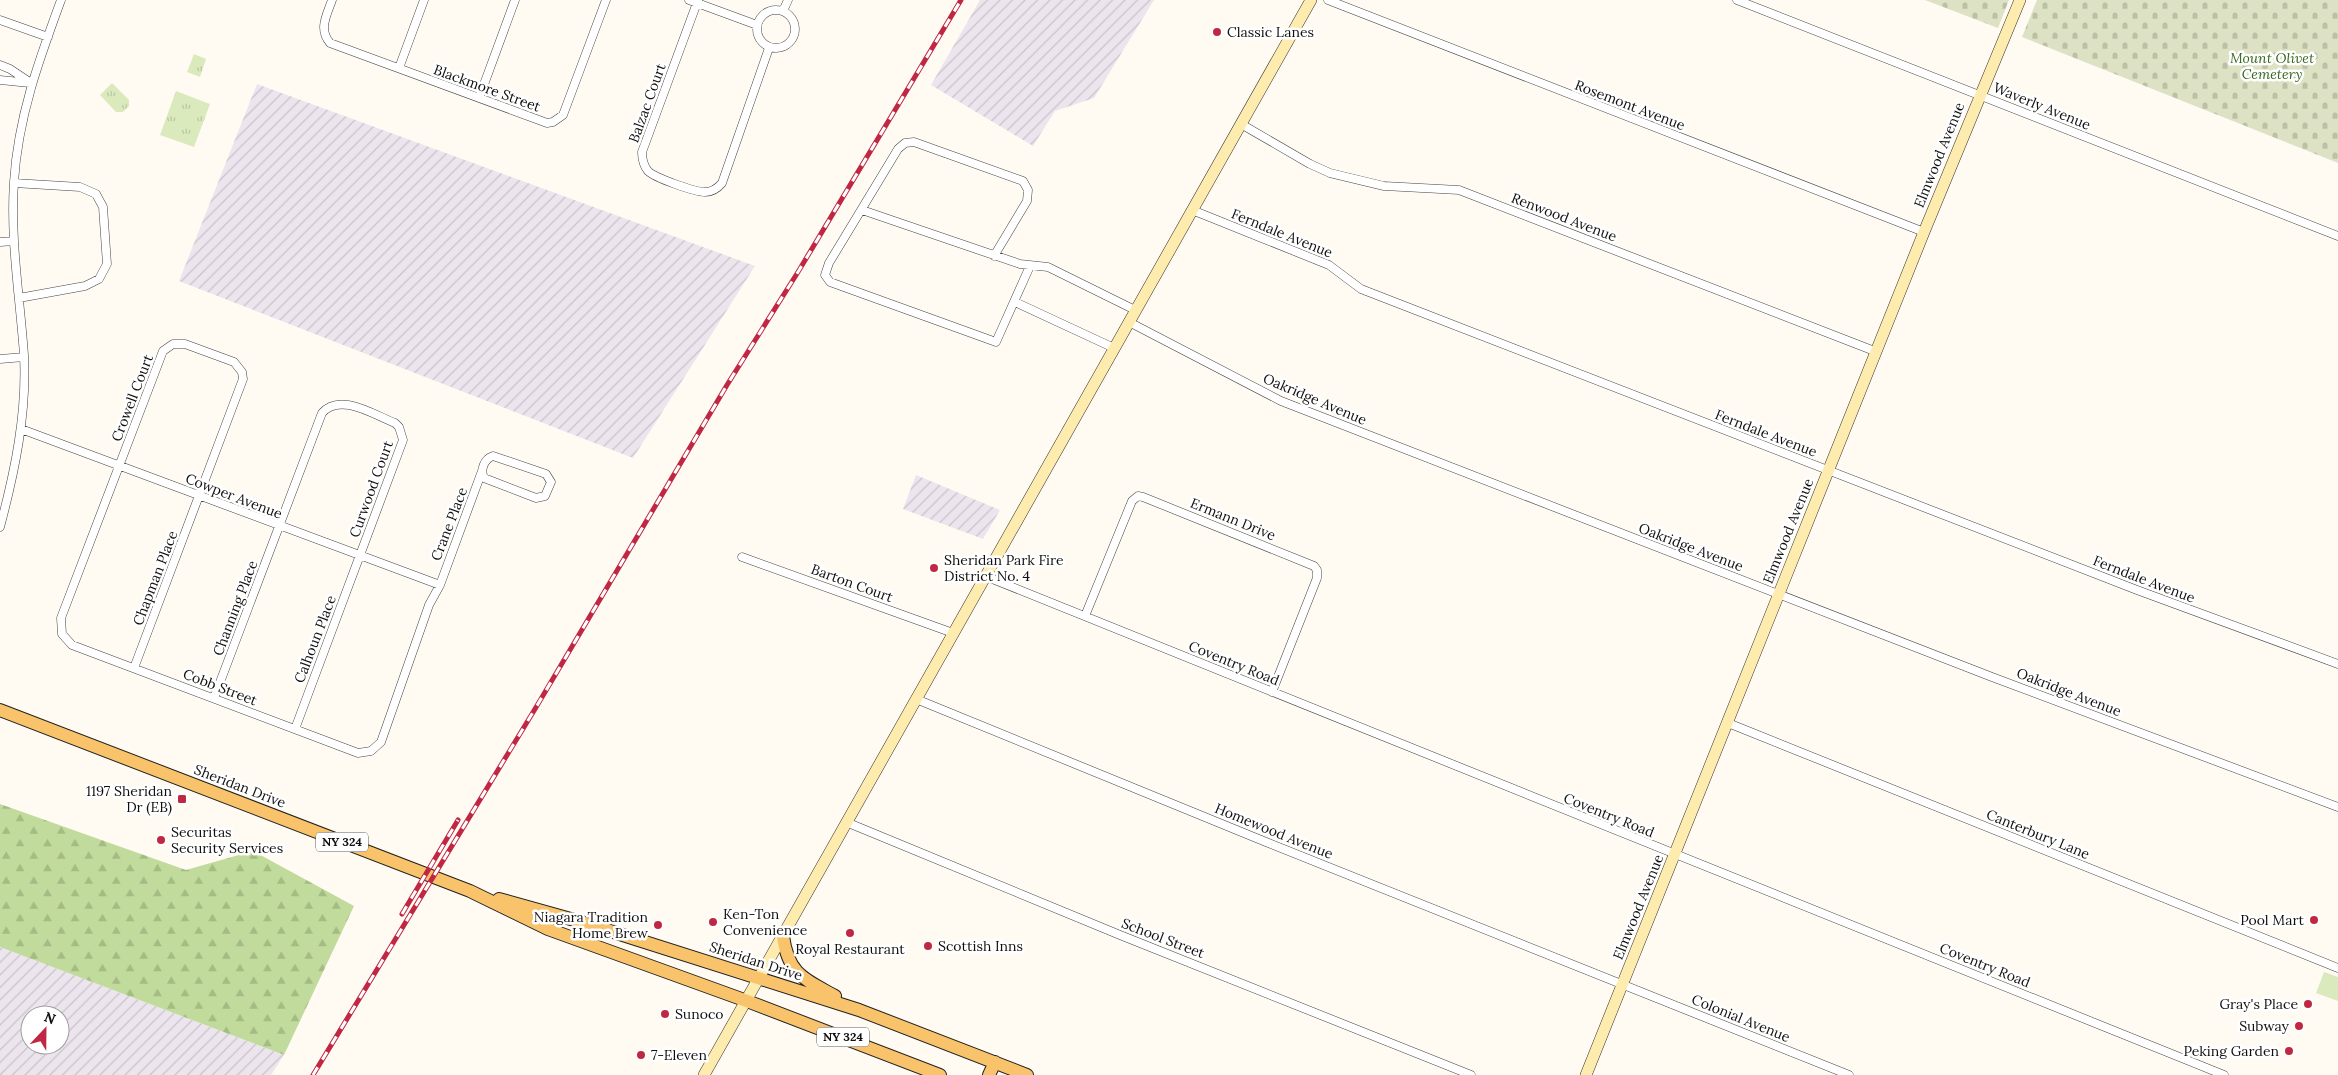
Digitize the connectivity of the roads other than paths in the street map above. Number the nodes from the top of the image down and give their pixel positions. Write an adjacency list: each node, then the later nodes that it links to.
1 (61, 0): 15 (street)
2 (332, 0): 18 (street, Blackmore Street)
3 (424, 0): 18 (street)
4 (515, 0): 22 (street)
5 (606, 0): 22 (street, Blackmore Street)
6 (788, 0): 12 (street)
7 (1311, 0): 23 (main road)
8 (1328, 0): 27 (street, Rosemont Avenue)
9 (1737, 0): 21 (street, Waverly Avenue)
10 (2020, 0): 21 (main road, Elmwood Avenue)
11 (694, 1): 14 (street); 16 (street, Balzac Court)
12 (783, 11): 14 (street); 16 (street)
13 (0, 20): 15 (street)
14 (757, 25): 16 (street)
15 (48, 37): 20 (street)
16 (769, 48)
17 (0, 65): 20 (street)
18 (398, 68): 22 (street, Blackmore Street)
19 (0, 80): 20 (street)
20 (31, 83): 24 (street)
21 (1980, 95): 27 (main road, Elmwood Avenue); 28 (street, Waverly Avenue)
22 (479, 98)
23 (1241, 124): 26 (main road); 38 (street, Renwood Avenue)
24 (14, 183): 29 (street); 33 (street)
25 (862, 210): 31 (street); 31 (street); 34 (street)
26 (1192, 210): 35 (main road); 44 (street, Ferndale Avenue)
27 (1924, 232): 38 (main road, Elmwood Avenue)
28 (2338, 236)
29 (14, 241): 30 (street); 33 (street)
30 (0, 242)
31 (994, 256): 32 (street)
32 (1030, 266): 34 (street); 35 (street)
33 (19, 298): 39 (street)
34 (1015, 302): 37 (street)
35 (1135, 310): 36 (main road)
36 (1129, 322): 37 (main road); 52 (street, Oakridge Avenue)
37 (1114, 348): 50 (main road)
38 (1877, 352): 44 (main road, Elmwood Avenue)
39 (24, 357): 40 (street); 41 (street)
40 (0, 359)
41 (21, 429): 42 (street, Cowper Avenue); 46 (street)
42 (120, 466): 45 (street, Cowper Avenue); 45 (street, Crowell Court); 56 (street, Cobb Street)
43 (482, 471): 43 (street, Crane Place); 51 (street, Crane Place)
44 (1829, 471): 52 (main road, Elmwood Avenue); 55 (street, Ferndale Avenue)
45 (200, 496): 47 (street, Cowper Avenue); 56 (street, Chapman Place)
46 (0, 527)
47 (280, 527): 48 (street, Cowper Avenue); 48 (street, Curwood Court); 58 (street, Channing Place)
48 (360, 557): 51 (street, Cowper Avenue); 62 (street, Calhoun Place)
49 (742, 557): 54 (street, Barton Court)
50 (985, 576): 53 (street, Coventry Road); 54 (main road)
51 (440, 585): 62 (street, Cobb Street)
52 (1779, 594): 61 (main road, Elmwood Avenue); 63 (street, Oakridge Avenue)
53 (1085, 616): 57 (street, Coventry Road); 57 (street, Ermann Drive)
54 (953, 633): 59 (main road)
55 (2338, 664)
56 (134, 668): 58 (street, Cobb Street)
57 (1272, 692): 65 (street, Coventry Road)
58 (214, 698): 62 (street, Cobb Street)
59 (916, 699): 64 (main road); 70 (street, Homewood Avenue)
60 (0, 710): 66 (main road, Sheridan Drive / NY 324)
61 (1728, 722): 65 (main road, Elmwood Avenue); 68 (street, Canterbury Lane)
62 (294, 729)
63 (2338, 807)
64 (846, 822): 67 (main road); 78 (street, School Street)
65 (1675, 855): 70 (main road, Elmwood Avenue); 81 (street, Coventry Road)
66 (470, 891): 69 (main road, Sheridan Drive / NY 324); 71 (main road, Sheridan Drive / NY 324)
67 (783, 936): 69 (main road); 72 (main road)
68 (2338, 968)
69 (759, 978): 71 (main road); 72 (main road, Sheridan Drive / NY 324)
70 (1623, 984): 79 (main road, Elmwood Avenue); 80 (street, Colonial Avenue)
71 (747, 1001): 74 (main road); 75 (main road, Sheridan Drive / NY 324)
72 (859, 1010): 73 (main road, Sheridan Drive / NY 324)
73 (995, 1062): 76 (main road); 77 (main road, Sheridan Drive / NY 324)
74 (704, 1075)
75 (940, 1075)
76 (989, 1075)
77 (1027, 1075)
78 (1471, 1075)
79 (1586, 1075)
80 (1849, 1075)
81 (2224, 1075)

